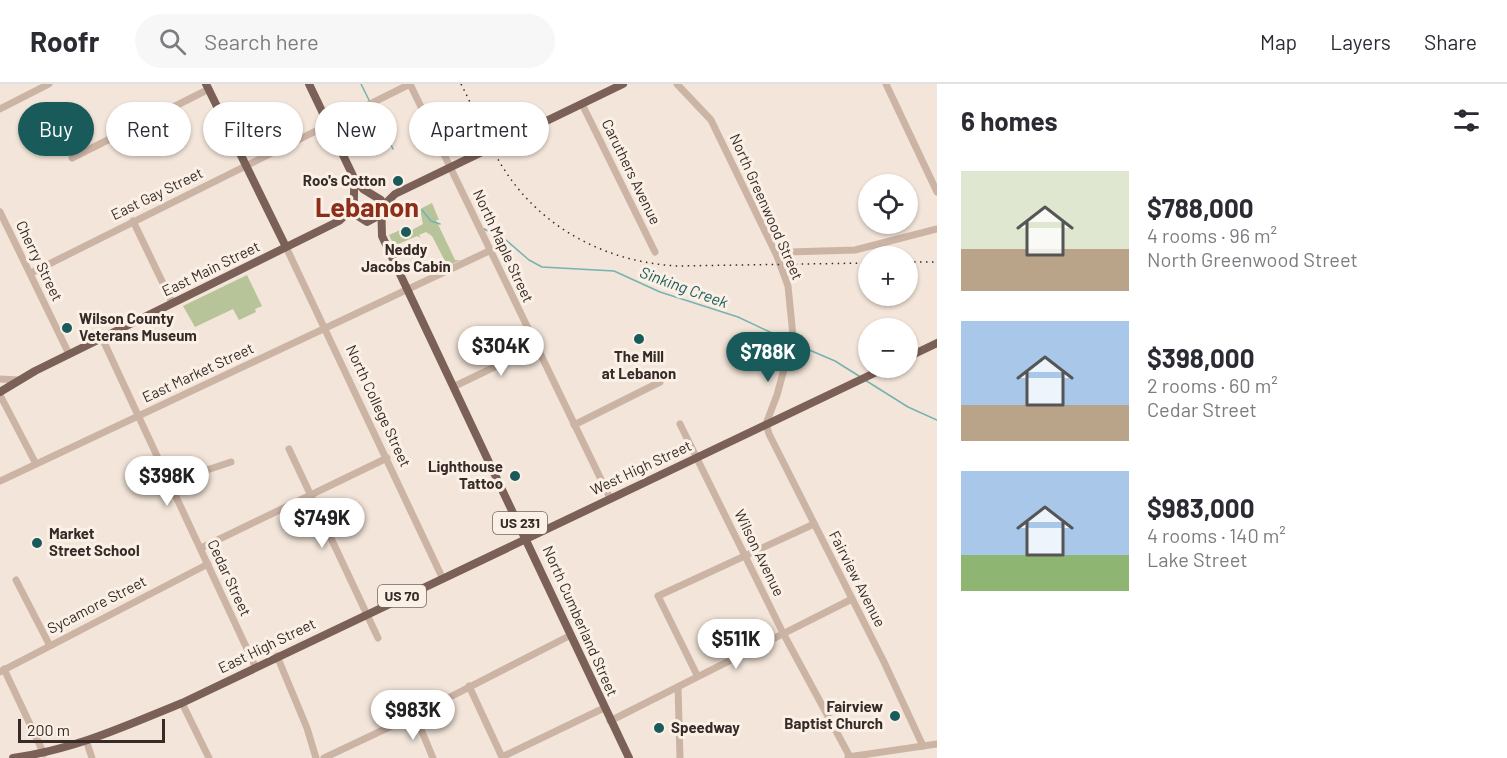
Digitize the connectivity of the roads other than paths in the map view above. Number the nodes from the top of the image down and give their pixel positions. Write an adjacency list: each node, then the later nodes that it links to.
1 (49, 84): 11 (street)
2 (309, 84): 8 (main road, US 231)
3 (410, 84): 9 (street, East Gay Street); 16 (street, North Maple Street)
4 (623, 84): 10 (main road)
5 (677, 84): 32 (street, North Greenwood Street)
6 (886, 84): 18 (street)
7 (207, 87): 14 (street); 15 (main road)
8 (318, 102)
9 (373, 102)
10 (582, 104): 16 (main road); 31 (street, Caruthers Avenue)
11 (0, 109)
12 (315, 130): 15 (street, East Gay Street)
13 (343, 156): 17 (main road, US 231)
14 (72, 158)
15 (246, 165): 24 (street, East Gay Street); 29 (main road)
16 (451, 167): 20 (main road); 30 (street, North Maple Street)
17 (354, 178): 19 (main road, US 231); 21 (main road)
18 (937, 192)
19 (373, 194): 20 (main road); 21 (main road, East Main Street); 22 (main road, US 231)
20 (395, 194): 22 (main road)
21 (354, 204): 25 (main road, East Main Street); 26 (main road, US 231)
22 (381, 210): 26 (main road); 28 (main road, North Cumberland Street / US 231)
23 (0, 212): 33 (street, Cherry Street)
24 (133, 221): 33 (street, East Gay Street); 35 (street)
25 (339, 221): 26 (main road, East Main Street); 29 (main road, East Main Street)
26 (364, 221): 28 (main road, North Cumberland Street / US 231)
27 (937, 229): 32 (street)
28 (382, 236): 34 (main road, North Cumberland Street / US 231)
29 (286, 247): 35 (main road, East Main Street); 36 (street, North College Street)
30 (489, 251): 34 (street, East Market Street); 39 (street, North Maple Street)
31 (655, 252)
32 (777, 256): 50 (street, North Greenwood Street)
33 (31, 273): 41 (street, Cherry Street)
34 (408, 290): 36 (street, East Market Street); 46 (main road, North Cumberland Street / US 231)
35 (172, 302): 37 (main road, East Main Street)
36 (326, 327): 48 (street, East Market Street); 54 (street, North College Street)
37 (102, 338): 41 (main road, East Main Street); 48 (street, Cedar Street)
38 (937, 343): 40 (main road)
39 (536, 347): 46 (street); 51 (street, North Maple Street)
40 (918, 352)
41 (69, 354): 44 (main road, East Main Street)
42 (864, 378): 50 (main road, US 70)
43 (0, 379): 44 (street)
44 (19, 380): 47 (main road, East Main Street)
45 (660, 382): 51 (street)
46 (455, 386): 62 (main road, North Cumberland Street / US 231)
47 (0, 394): 56 (street)
48 (140, 416): 56 (street, East Market Street); 58 (street, Cedar Street)
49 (680, 424): 53 (street, Wilson Avenue)
50 (766, 424): 53 (main road, West High Street / US 70); 61 (street, Fairview Avenue)
51 (574, 425): 60 (street, North Maple Street)
52 (289, 449): 59 (street)
53 (696, 457): 60 (main road, West High Street / US 70); 64 (street, Wilson Avenue)
54 (387, 458): 59 (street); 66 (street, North College Street)
55 (231, 462): 58 (street)
56 (36, 464): 57 (street, East Market Street)
57 (0, 481)
58 (171, 487): 63 (street, Cedar Street)
59 (311, 496): 63 (street); 69 (street)
60 (610, 498): 62 (main road, West High Street / US 70)
61 (814, 524): 64 (street); 68 (street, Fairview Avenue)
62 (527, 538): 66 (main road, East High Street / US 70); 71 (main road, North Cumberland Street / US 231)
63 (201, 548): 65 (street, Cedar Street)
64 (745, 556): 70 (street, Wilson Avenue); 77 (street)
65 (208, 564): 73 (street, Sycamore Street); 75 (street, Cedar Street)
66 (442, 577): 69 (main road, East High Street / US 70)
67 (16, 580): 73 (street)
68 (852, 599): 70 (street); 85 (street, Fairview Avenue)
69 (366, 613): 72 (street); 74 (main road, East High Street / US 70)
70 (783, 633): 77 (street); 88 (street, Wilson Avenue)
71 (571, 635): 78 (street); 81 (main road, North Cumberland Street / US 231)
72 (378, 638)
73 (49, 644): 76 (street, Sycamore Street)
74 (277, 656): 75 (main road, East High Street / US 70); 92 (street)
75 (255, 666): 80 (main road, East High Street / US 70)
76 (2, 670): 87 (street)
77 (697, 675): 79 (street)
78 (469, 686): 81 (street); 82 (street)
79 (678, 687): 83 (street); 96 (street)
80 (182, 703): 84 (main road, East High Street / US 70); 91 (street)
81 (604, 708): 83 (main road, North Cumberland Street / US 231)
82 (415, 715): 93 (street); 94 (street)
83 (610, 721): 95 (main road, North Cumberland Street / US 231)
84 (87, 743): 87 (main road, East High Street / US 70); 90 (street)
85 (923, 746): 86 (street); 88 (street)
86 (937, 746)
87 (48, 755): 89 (main road, East High Street / US 70)
88 (848, 757)
89 (13, 758)
90 (92, 758)
91 (208, 758)
92 (316, 758)
93 (324, 758)
94 (433, 758)
95 (629, 758)
96 (680, 758)

